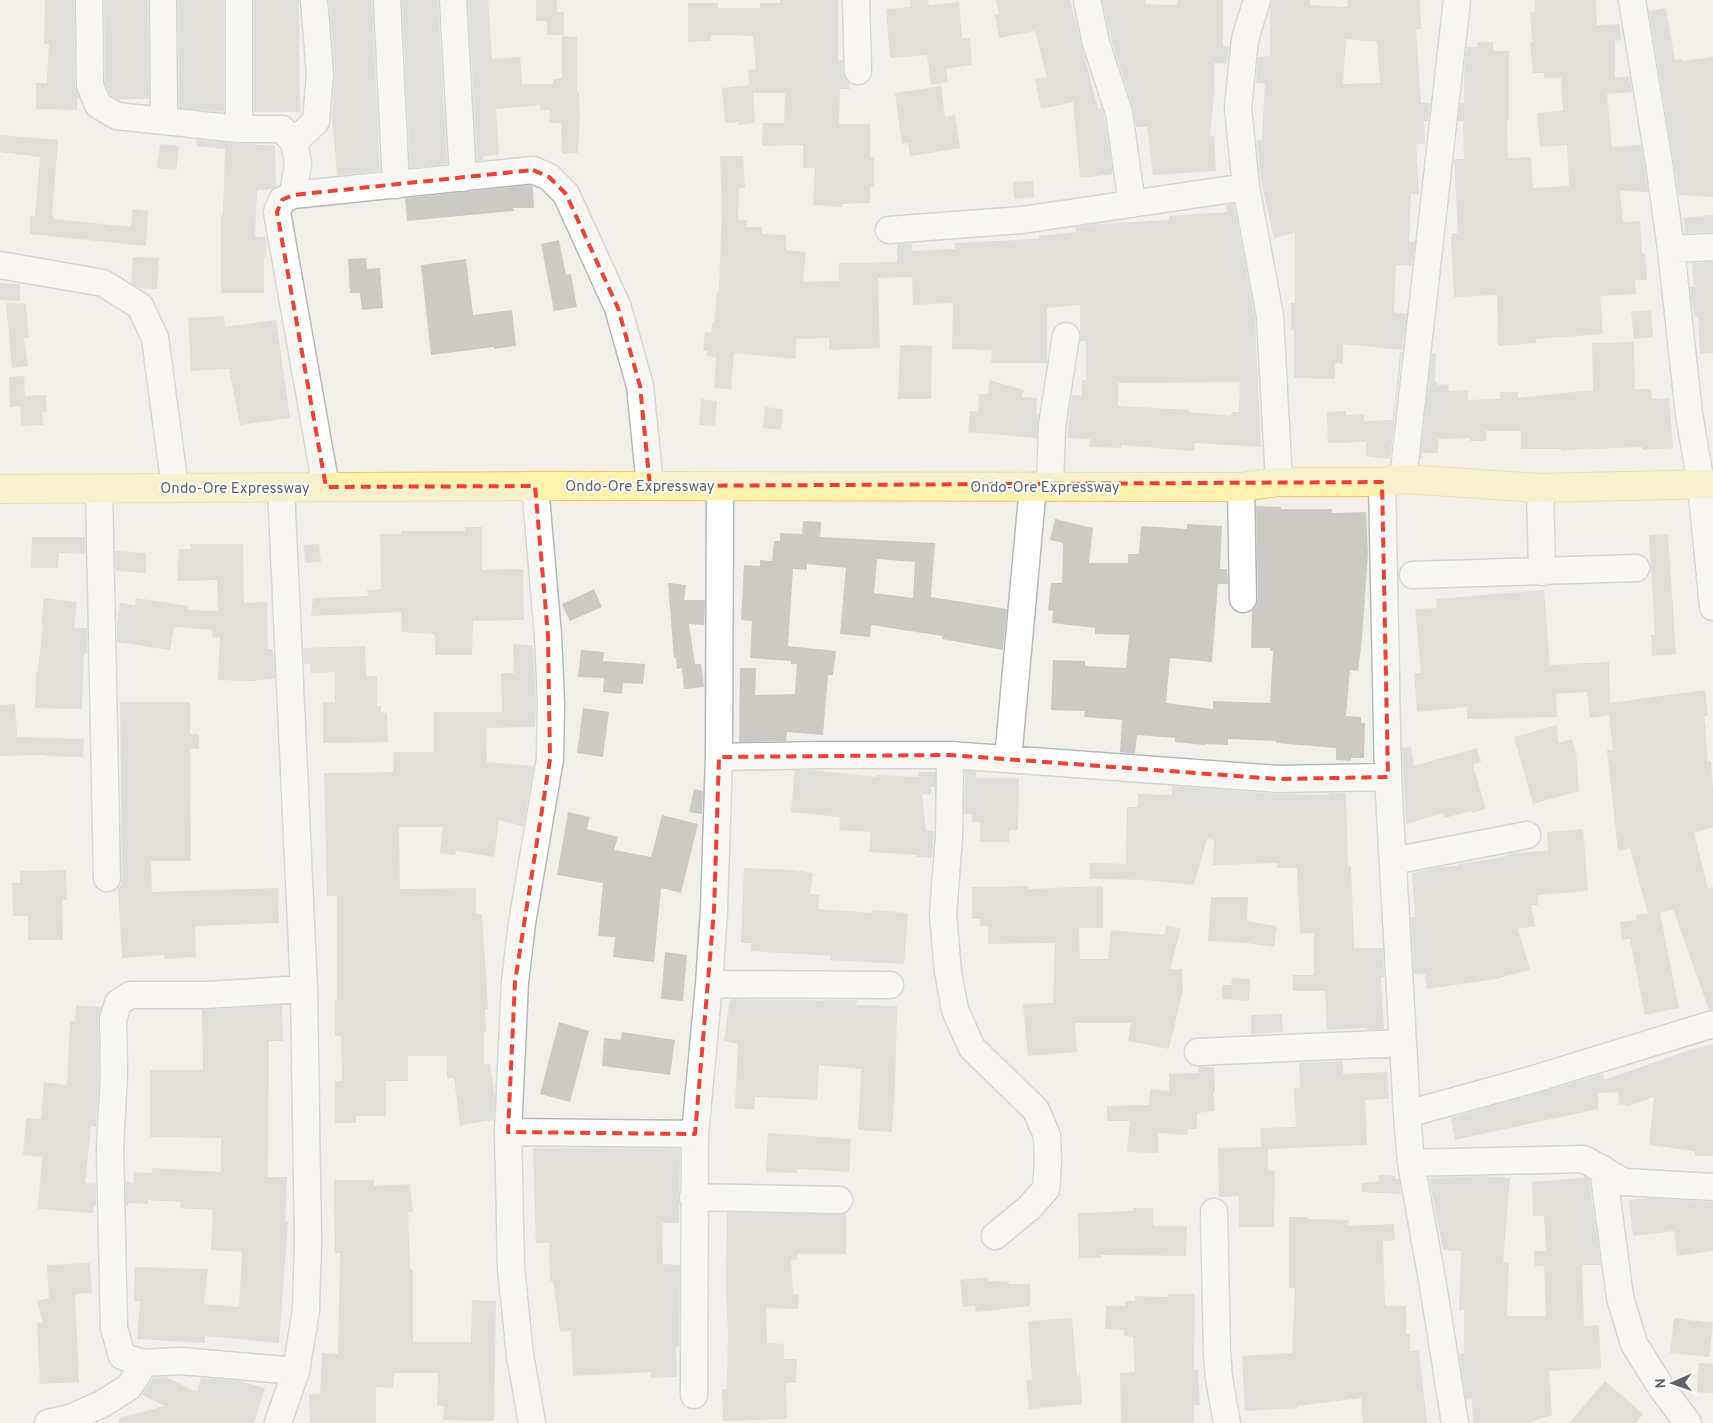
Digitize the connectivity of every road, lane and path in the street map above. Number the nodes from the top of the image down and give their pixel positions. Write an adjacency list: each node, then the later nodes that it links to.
1 (89, 0): 13 (street)
2 (163, 0): 13 (street)
3 (239, 0): 14 (street)
4 (314, 0): 15 (street)
5 (386, 0): 17 (street)
6 (453, 0): 16 (street)
7 (856, 0): 12 (street)
8 (1087, 0): 20 (street)
9 (1257, 0): 18 (street)
10 (1457, 0): 26 (street)
11 (1632, 0): 23 (street)
12 (858, 71)
13 (164, 121): 14 (street)
14 (240, 129): 15 (street)
15 (294, 142): 19 (street)
16 (462, 178): 17 (street); 30 (street)
17 (396, 185): 19 (street)
18 (1246, 186): 20 (street); 27 (street)
19 (293, 195): 32 (street)
20 (1132, 204): 21 (street)
21 (889, 230)
22 (1713, 247): 23 (street)
23 (1670, 249): 28 (street)
24 (0, 265): 35 (street)
25 (1066, 336): 31 (street)
26 (1393, 480): 27 (main road, Ondo-Ore Expressway); 37 (main road, Ondo-Ore Expressway); 48 (street)
27 (1279, 482): 34 (main road, Ondo-Ore Expressway)
28 (1707, 484): 37 (main road, Ondo-Ore Expressway); 44 (street)
29 (535, 486): 30 (main road, Ondo-Ore Expressway); 32 (main road, Ondo-Ore Expressway); 59 (street)
30 (650, 486): 33 (main road, Ondo-Ore Expressway)
31 (1042, 486): 33 (main road, Ondo-Ore Expressway); 34 (main road, Ondo-Ore Expressway); 47 (street)
32 (326, 487): 36 (main road, Ondo-Ore Expressway)
33 (720, 487): 46 (street)
34 (1241, 487): 43 (street)
35 (175, 488): 36 (main road, Ondo-Ore Expressway); 39 (main road, Ondo-Ore Expressway)
36 (281, 488): 54 (street)
37 (1540, 488): 41 (street)
38 (0, 489): 39 (main road, Ondo-Ore Expressway)
39 (99, 489): 51 (street)
40 (1636, 568): 41 (street)
41 (1542, 572): 42 (street)
42 (1413, 576)
43 (1243, 599)
44 (1713, 607)
45 (950, 755): 46 (street); 47 (street); 67 (street)
46 (718, 757): 52 (street)
47 (1008, 759): 48 (street)
48 (1388, 777): 50 (street)
49 (1527, 834): 50 (street)
50 (1393, 861): 56 (street)
51 (106, 878)
52 (709, 984): 53 (street); 60 (street)
53 (890, 985)
54 (304, 989): 68 (street); 69 (street)
55 (1713, 1024): 58 (street)
56 (1402, 1043): 57 (street); 58 (street)
57 (1198, 1052)
58 (1407, 1114): 61 (street)
59 (508, 1132): 60 (street); 73 (street)
60 (694, 1134): 64 (street)
61 (1410, 1163): 62 (street); 75 (street)
62 (1603, 1169): 63 (street); 76 (street)
63 (1713, 1187)
64 (694, 1197): 65 (street); 70 (street)
65 (839, 1200)
66 (1214, 1212): 74 (street)
67 (995, 1236)
68 (143, 1363): 69 (street); 71 (street)
69 (296, 1371): 72 (street)
70 (694, 1395)
71 (48, 1423)
72 (278, 1423)
73 (532, 1423)
74 (1227, 1423)
75 (1455, 1423)
76 (1688, 1423)

